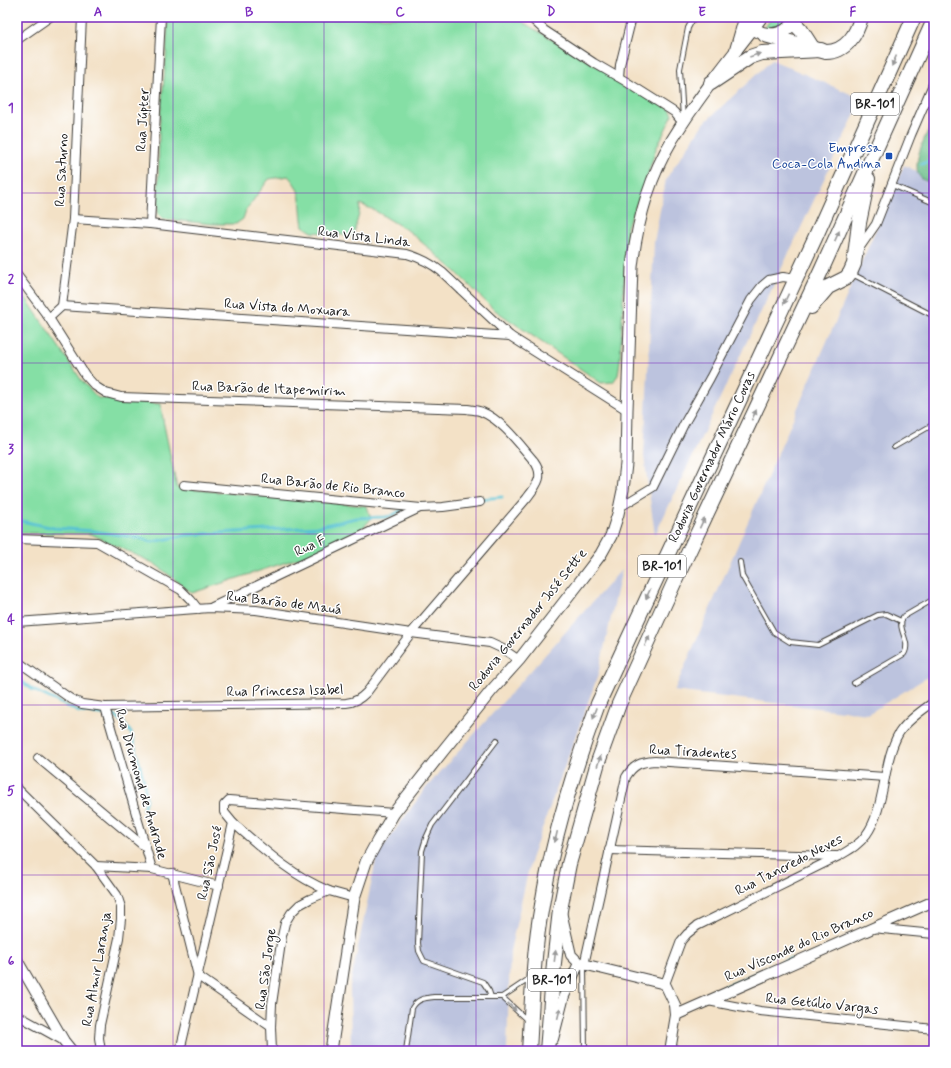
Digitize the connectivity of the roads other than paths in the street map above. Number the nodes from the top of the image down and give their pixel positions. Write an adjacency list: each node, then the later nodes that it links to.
1 (50, 17): 15 (street)
2 (82, 17): 26 (street, Rua Saturno)
3 (161, 17): 28 (street, Rua Júpter)
4 (530, 17): 19 (street)
5 (632, 17): 19 (street)
6 (694, 17): 22 (lane)
7 (762, 17): 14 (main road, Rodovia Governador José Sette)
8 (861, 17): 16 (highway)
9 (928, 17): 18 (highway)
10 (745, 18): 14 (main road); 17 (main road)
11 (794, 20): 14 (main road); 16 (highway)
12 (911, 20): 30 (highway, Rodovia Governador Mário Covas / BR-101, one-way to 30)
13 (934, 20): 18 (highway, Rodovia Governador Mário Covas / BR-101)
14 (759, 32): 16 (highway); 17 (main road, Rodovia Governador José Sette)
15 (17, 40)
16 (816, 49): 21 (highway, one-way to 16)
17 (736, 50): 21 (main road, Rodovia Governador José Sette)
18 (910, 73): 23 (highway, Rodovia Governador Mário Covas / BR-101)
19 (619, 77): 22 (street)
20 (934, 82): 24 (street)
21 (711, 83): 22 (main road, Rodovia Governador José Sette)
22 (683, 123): 42 (main road, Rodovia Governador José Sette)
23 (877, 148): 27 (highway); 32 (highway, Rodovia Governador Mário Covas / BR-101, one-way to 23)
24 (892, 185): 25 (lane); 29 (street)
25 (934, 203)
26 (73, 219): 28 (street, Rua Vista Linda); 37 (street, Rua Saturno)
27 (860, 223): 29 (street); 31 (highway)
28 (150, 224): 40 (street, Rua Vista Linda)
29 (876, 224): 31 (street)
30 (815, 238): 32 (highway); 35 (highway, Rodovia Governador Mário Covas / BR-101)
31 (855, 254): 33 (highway)
32 (821, 271): 36 (highway); 41 (highway, Rodovia Governador Mário Covas / BR-101)
33 (850, 273): 36 (highway); 38 (lane)
34 (17, 275): 39 (street, Rua Barão de Itapemirim)
35 (796, 279): 48 (street); 86 (highway, Rodovia Governador Mário Covas / BR-101, one-way to 86)
36 (838, 281): 41 (highway)
37 (62, 306): 39 (street); 40 (street, Rua Vista do Moxuara)
38 (934, 316)
39 (49, 318): 46 (street, Rua Barão de Itapemirim)
40 (510, 336): 42 (street, Rua Vista Linda)
41 (786, 346): 81 (highway, Rodovia Governador Mário Covas / BR-101, one-way to 41)
42 (627, 410): 48 (main road, Rodovia Governador José Sette)
43 (934, 424): 44 (lane)
44 (894, 447)
45 (184, 485): 49 (street, Rua Barão de Rio Branco)
46 (537, 486): 57 (street, Rua Princesa Isabel)
47 (480, 502): 49 (street, Rua Barão de Rio Branco)
48 (620, 506): 58 (main road, Rodovia Governador José Sette)
49 (422, 508): 53 (street, Rua F)
50 (17, 539): 54 (street)
51 (740, 562): 55 (lane)
52 (934, 599): 55 (lane)
53 (210, 608): 54 (street, Rua Barão de Mauá); 57 (street, Rua Barão de Mauá)
54 (198, 609): 56 (street, Rua Barão de Mauá)
55 (901, 621): 60 (lane)
56 (17, 622)
57 (411, 633): 58 (street, Rua Barão de Mauá); 62 (street, Rua Princesa Isabel)
58 (519, 660): 69 (main road, Rodovia Governador José Sette)
59 (17, 661): 62 (street, Rua Princesa Isabel)
60 (854, 683)
61 (934, 702): 64 (street, Rua Tancredo Neves)
62 (105, 707): 71 (street, Rua Drumond de Andrade)
63 (934, 708): 64 (street)
64 (924, 709): 67 (street, Rua Tancredo Neves)
65 (497, 740): 89 (lane)
66 (38, 758): 71 (street)
67 (885, 777): 72 (street, Rua Tiradentes); 73 (street, Rua Tancredo Neves)
68 (17, 788): 74 (street, Rua Almir Laranja)
69 (394, 813): 70 (street, Rua São José); 79 (main road, Rodovia Governador José Sette)
70 (233, 823): 77 (street, Rua São José); 78 (street)
71 (147, 848): 75 (street, Rua Drumond de Andrade)
72 (609, 850): 73 (street); 85 (street, Rua Tiradentes)
73 (839, 856): 88 (street, Rua Tancredo Neves)
74 (96, 866): 75 (street); 102 (street, Rua Almir Laranja)
75 (152, 869): 76 (street)
76 (172, 873): 77 (street); 87 (street)
77 (219, 886): 87 (street, Rua São José)
78 (329, 891): 79 (street); 95 (street, Rua São Jorge)
79 (354, 898): 105 (main road, Rodovia Governador José Sette)
80 (934, 901): 82 (street, Rua Visconde do Rio Branco)
81 (560, 910): 85 (street); 108 (highway, Rodovia Governador Mário Covas / BR-101, one-way to 81)
82 (872, 928): 83 (street); 91 (street, Rua Visconde do Rio Branco)
83 (934, 934)
84 (17, 960): 97 (street)
85 (581, 964): 88 (street); 108 (street, one-way to 85); 109 (lane)
86 (534, 975): 90 (lane); 94 (highway, Rodovia Governador Mário Covas / BR-101)
87 (198, 976): 95 (street); 103 (street, Rua São José)
88 (665, 984): 93 (street)
89 (491, 997): 90 (lane); 106 (lane)
90 (502, 997): 94 (lane, one-way to 94)
91 (708, 1001): 93 (street, Rua Visconde do Rio Branco); 96 (street, Rua Getúlio Vargas)
92 (17, 1015): 97 (street)
93 (676, 1015): 99 (street)
94 (530, 1023): 107 (highway, Rodovia Governador Mário Covas / BR-101)
95 (271, 1027): 104 (street, Rua São Jorge)
96 (934, 1029)
97 (64, 1041): 101 (street)
98 (17, 1048): 100 (street)
99 (671, 1049)
100 (19, 1051)
101 (72, 1051)
102 (101, 1051)
103 (180, 1051)
104 (272, 1051)
105 (331, 1051)
106 (406, 1051)
107 (529, 1051)
108 (548, 1051)
109 (585, 1051)

